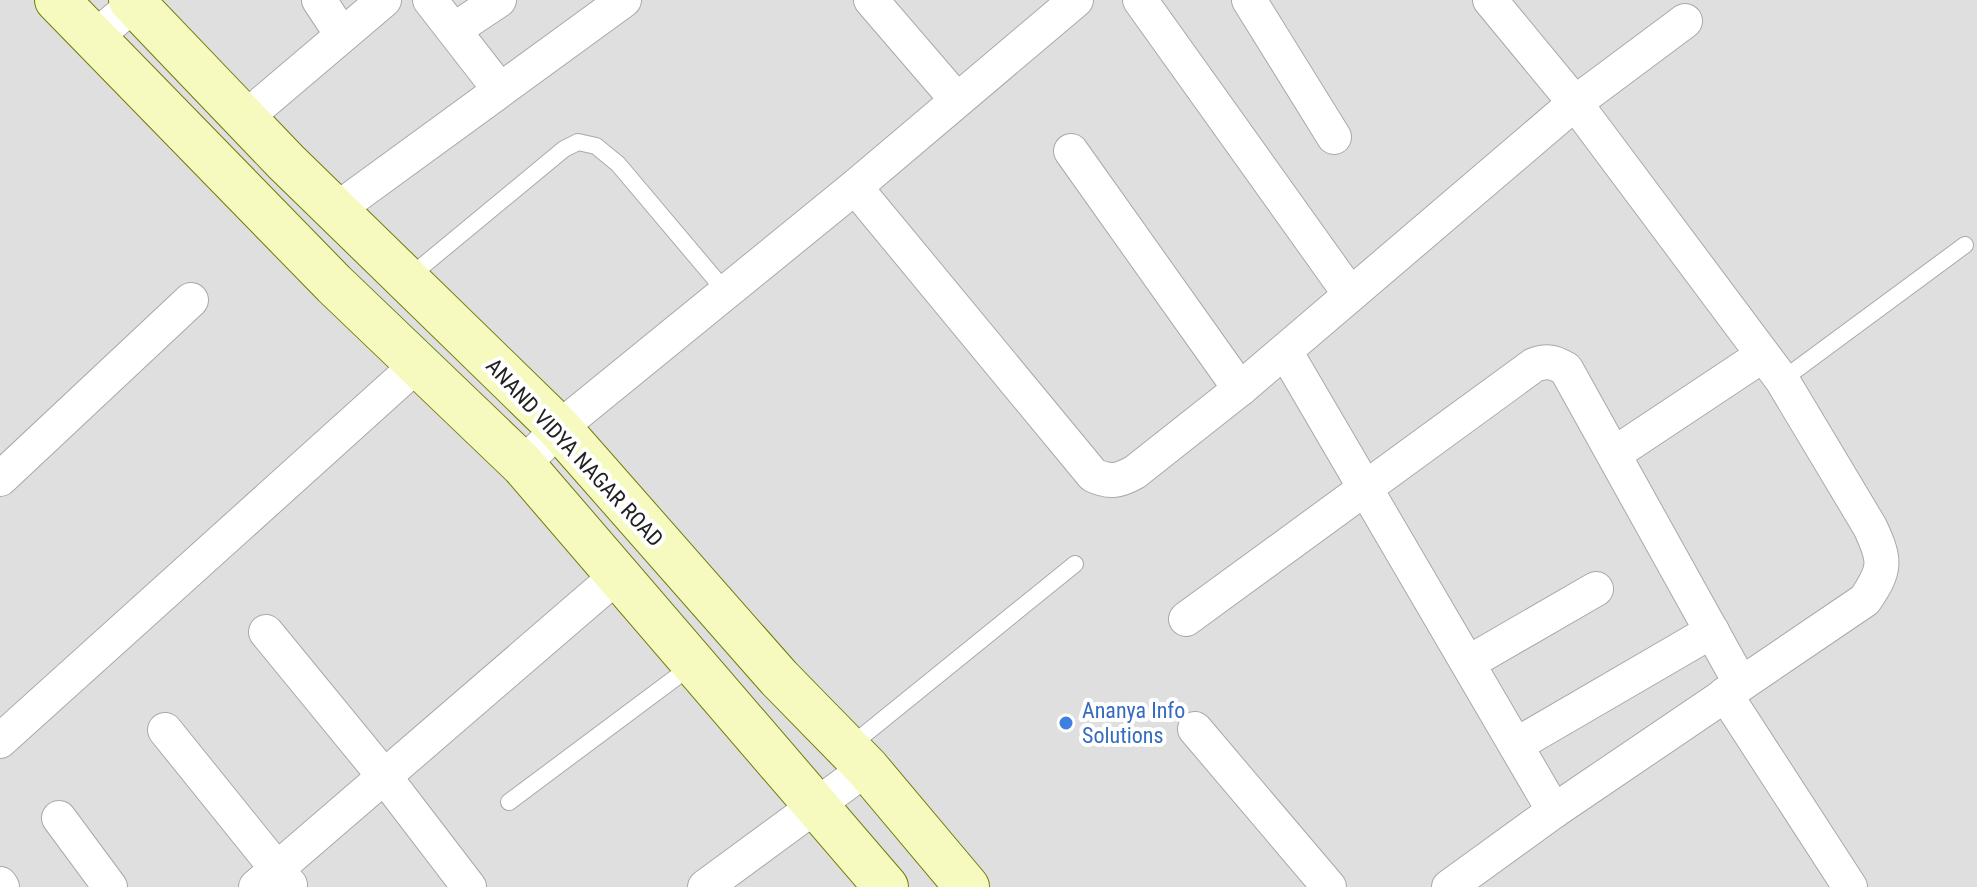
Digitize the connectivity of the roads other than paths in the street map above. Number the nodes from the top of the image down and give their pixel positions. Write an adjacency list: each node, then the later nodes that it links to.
1 (57, 0): 16 (main road)
2 (319, 0): 15 (street)
3 (384, 0): 15 (street)
4 (430, 0): 14 (street)
5 (499, 0): 14 (street)
6 (624, 0): 17 (street)
7 (871, 0): 18 (street)
8 (1076, 0): 18 (street)
9 (1140, 0): 28 (street)
10 (1249, 0): 21 (street)
11 (1490, 0): 19 (street)
12 (135, 1): 16 (street); 20 (main road, ANAND VIDYA NAGAR ROAD)
13 (1685, 21): 19 (street)
14 (454, 30): 17 (street)
15 (342, 35): 20 (street)
16 (94, 38): 31 (main road)
17 (500, 90): 24 (street)
18 (957, 100): 23 (street)
19 (1575, 103): 28 (street); 32 (street)
20 (245, 118): 24 (main road, ANAND VIDYA NAGAR ROAD)
21 (1334, 137)
22 (1071, 151): 33 (street)
23 (855, 187): 27 (street); 33 (street)
24 (336, 210): 26 (main road, ANAND VIDYA NAGAR ROAD)
25 (1965, 245): 32 (lane)
26 (407, 279): 27 (lane); 34 (main road, ANAND VIDYA NAGAR ROAD)
27 (726, 292): 34 (street)
28 (1350, 294): 30 (street)
29 (191, 300): 37 (street)
30 (1285, 351): 33 (street); 38 (street)
31 (418, 364): 36 (main road); 50 (street)
32 (1773, 367): 35 (street); 47 (street)
33 (1240, 389)
34 (559, 428): 36 (street); 52 (main road, ANAND VIDYA NAGAR ROAD)
35 (1614, 454): 38 (street); 43 (street)
36 (523, 465): 40 (main road)
37 (0, 479)
38 (1364, 486): 42 (street); 45 (street)
39 (1075, 564): 52 (lane)
40 (618, 575): 46 (main road); 53 (street)
41 (1596, 589): 45 (street)
42 (1186, 619)
43 (1712, 631): 47 (street); 51 (street)
44 (266, 632): 53 (street)
45 (1468, 663): 51 (street)
46 (694, 664): 54 (lane); 55 (main road)
47 (1733, 689): 56 (street); 66 (street)
48 (1195, 729): 64 (street)
49 (165, 730): 58 (street)
50 (0, 741)
51 (1516, 745): 56 (street)
52 (857, 758): 55 (street); 63 (main road, ANAND VIDYA NAGAR ROAD)
53 (384, 776): 58 (street); 60 (street)
54 (509, 802)
55 (816, 805): 61 (street); 62 (main road)
56 (1554, 811): 65 (street)
57 (59, 818): 59 (street)
58 (275, 881)
59 (110, 887)
60 (469, 887)
61 (705, 887)
62 (886, 887)
63 (967, 887)
64 (1329, 887)
65 (1449, 887)
66 (1850, 887)

